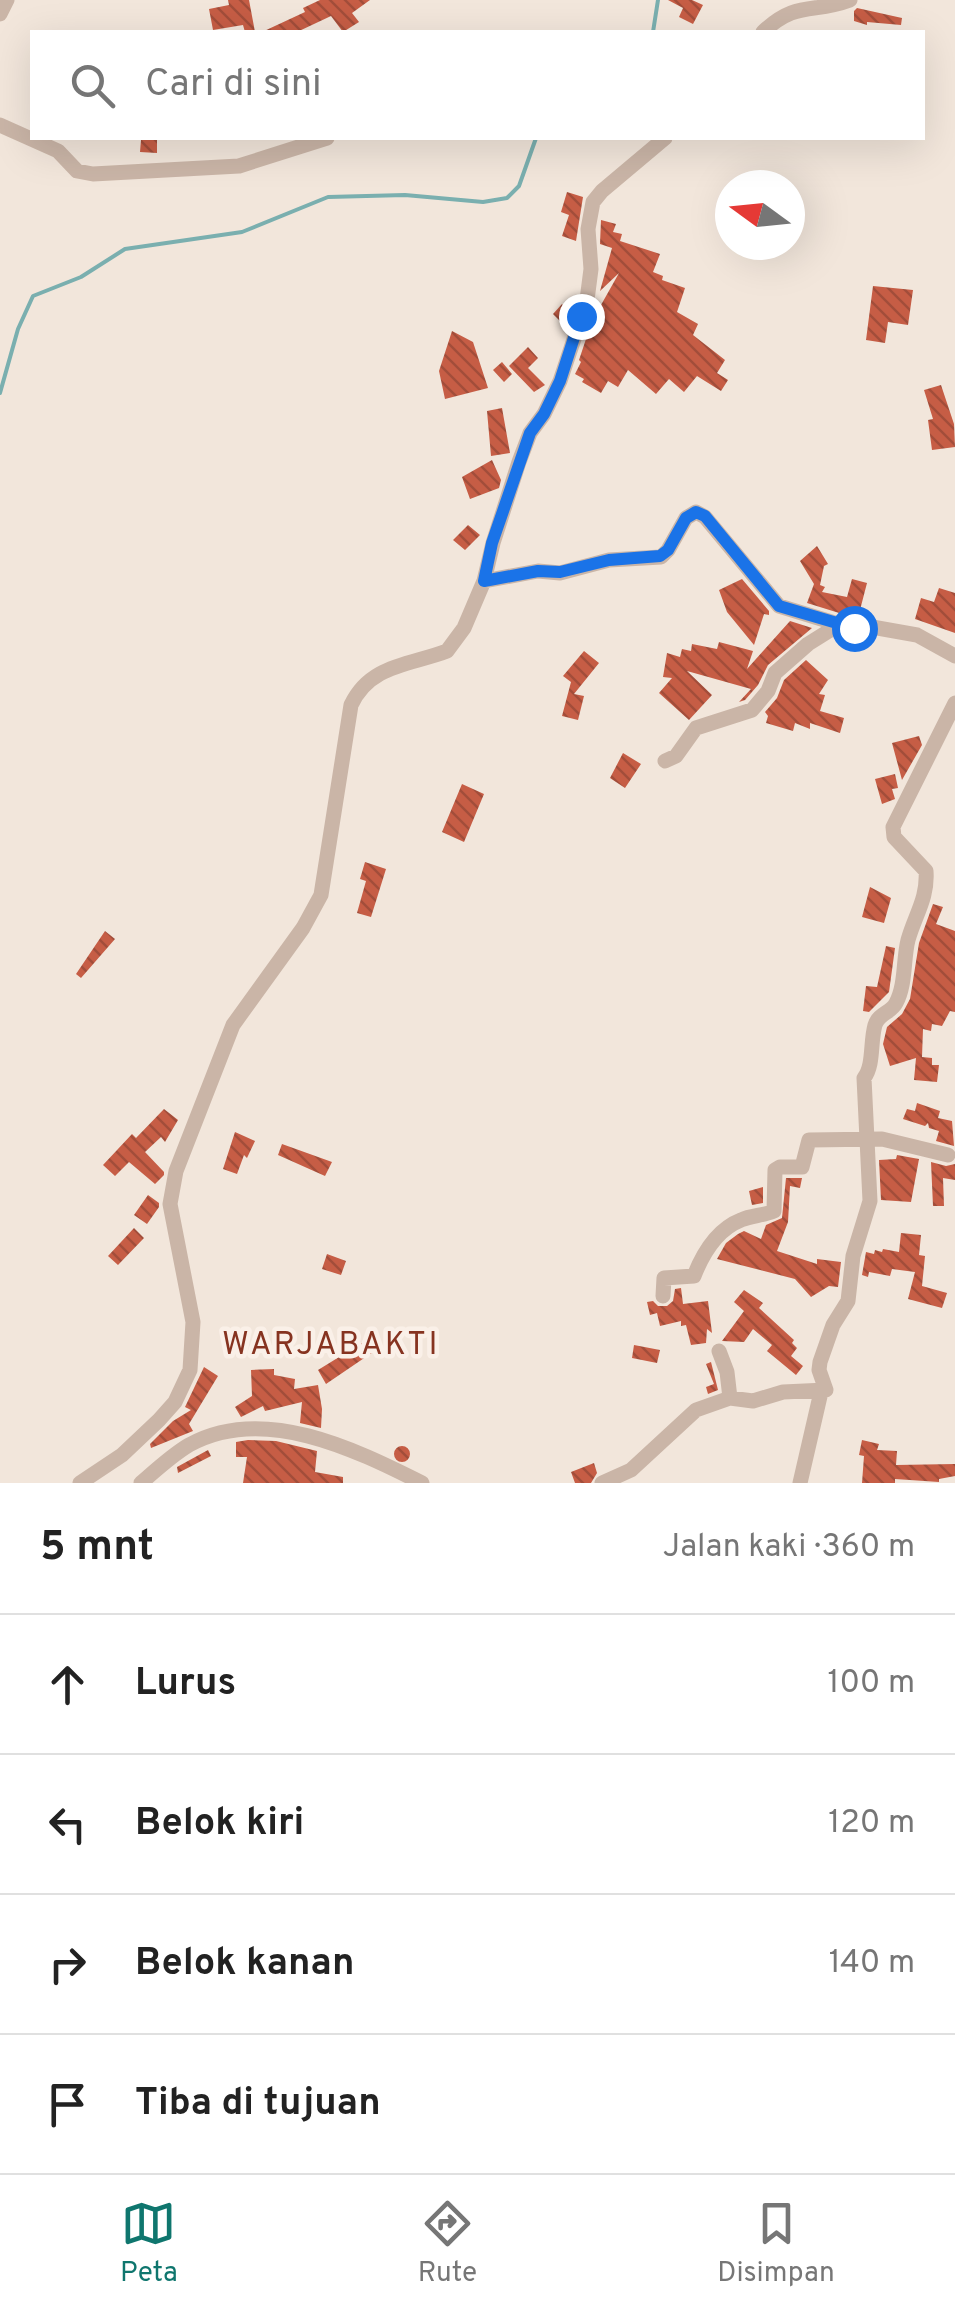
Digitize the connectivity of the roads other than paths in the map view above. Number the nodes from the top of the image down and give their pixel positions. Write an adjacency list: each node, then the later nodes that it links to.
1 (6, 0): 3 (street)
2 (850, 0): 4 (street)
3 (0, 14)
4 (765, 30)
5 (0, 125): 6 (street)
6 (30, 138)
7 (33, 140): 8 (street)
8 (321, 140)
9 (650, 144): 10 (street)
10 (484, 581): 11 (street); 21 (street)
11 (840, 624): 12 (street); 14 (street)
12 (955, 656)
13 (955, 703): 15 (street)
14 (665, 761)
15 (868, 1138): 16 (street); 17 (street); 19 (street)
16 (948, 1154)
17 (663, 1296)
18 (719, 1351): 20 (street)
19 (821, 1392): 20 (street); 25 (street)
20 (730, 1398): 24 (street)
21 (80, 1483)
22 (141, 1483): 23 (street)
23 (422, 1483)
24 (602, 1483)
25 (800, 1483)

